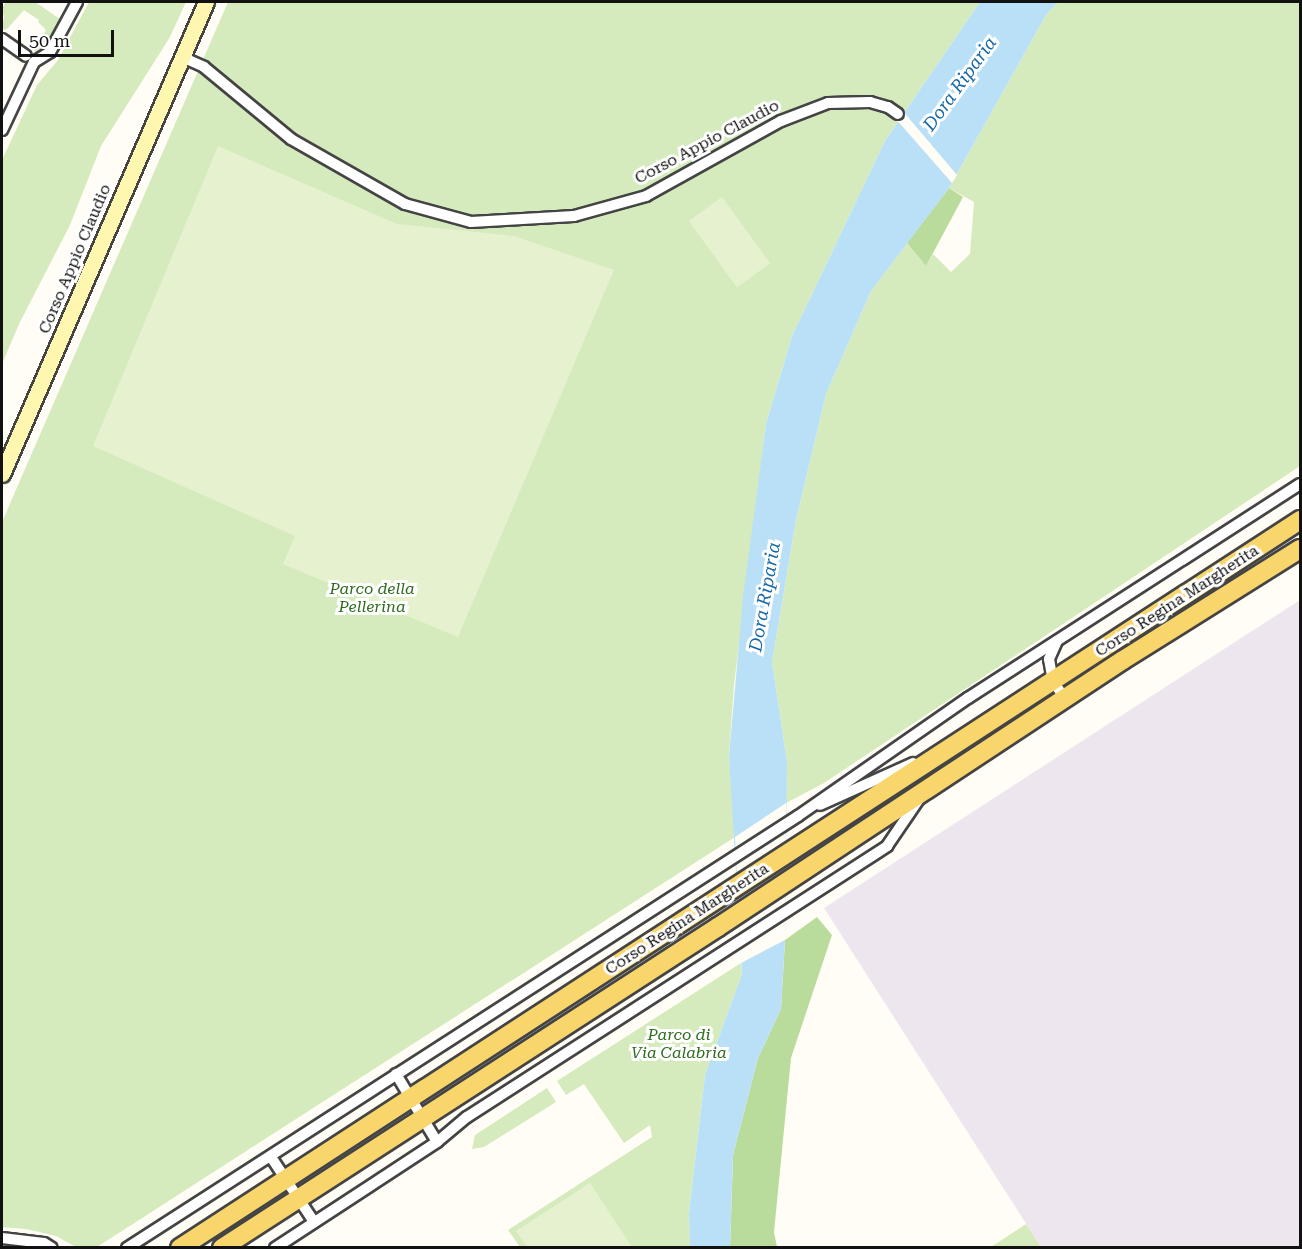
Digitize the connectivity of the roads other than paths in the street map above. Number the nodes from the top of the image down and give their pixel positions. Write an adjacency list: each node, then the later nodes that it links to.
1 (77, 2): 7 (street)
2 (206, 2): 5 (street, Corso Appio Claudio)
3 (2, 39): 4 (street)
4 (26, 56)
5 (182, 57): 6 (street, Corso Appio Claudio); 8 (street, Corso Appio Claudio)
6 (898, 114)
7 (2, 130)
8 (2, 474)
9 (1300, 484): 12 (street, Corso Regina Margherita)
10 (1300, 520): 13 (main road, Corso Regina Margherita)
11 (1300, 549): 14 (main road, Corso Regina Margherita)
12 (1057, 641): 13 (street); 17 (street, Corso Regina Margherita)
13 (1053, 681): 14 (street); 15 (main road, Corso Regina Margherita)
14 (1066, 700): 16 (main road, Corso Regina Margherita)
15 (963, 740): 17 (street, Corso Regina Margherita); 19 (main road, Corso Regina Margherita)
16 (923, 793): 20 (main road, Corso Regina Margherita); 21 (street, Corso Regina Margherita)
17 (798, 816): 18 (street, Corso Regina Margherita)
18 (396, 1074): 19 (street); 22 (street, Corso Regina Margherita)
19 (410, 1099): 20 (street); 23 (main road, Corso Regina Margherita)
20 (422, 1119): 21 (street); 24 (main road, Corso Regina Margherita)
21 (437, 1142): 25 (street, Corso Regina Margherita)
22 (270, 1157): 23 (street); 28 (street, Corso Regina Margherita)
23 (285, 1179): 24 (street); 29 (main road, Corso Regina Margherita)
24 (298, 1198): 25 (street); 30 (main road, Corso Regina Margherita)
25 (314, 1222): 31 (street, Corso Regina Margherita)
26 (2, 1238): 27 (street)
27 (52, 1248)
28 (127, 1248)
29 (180, 1248)
30 (222, 1248)
31 (275, 1248)

